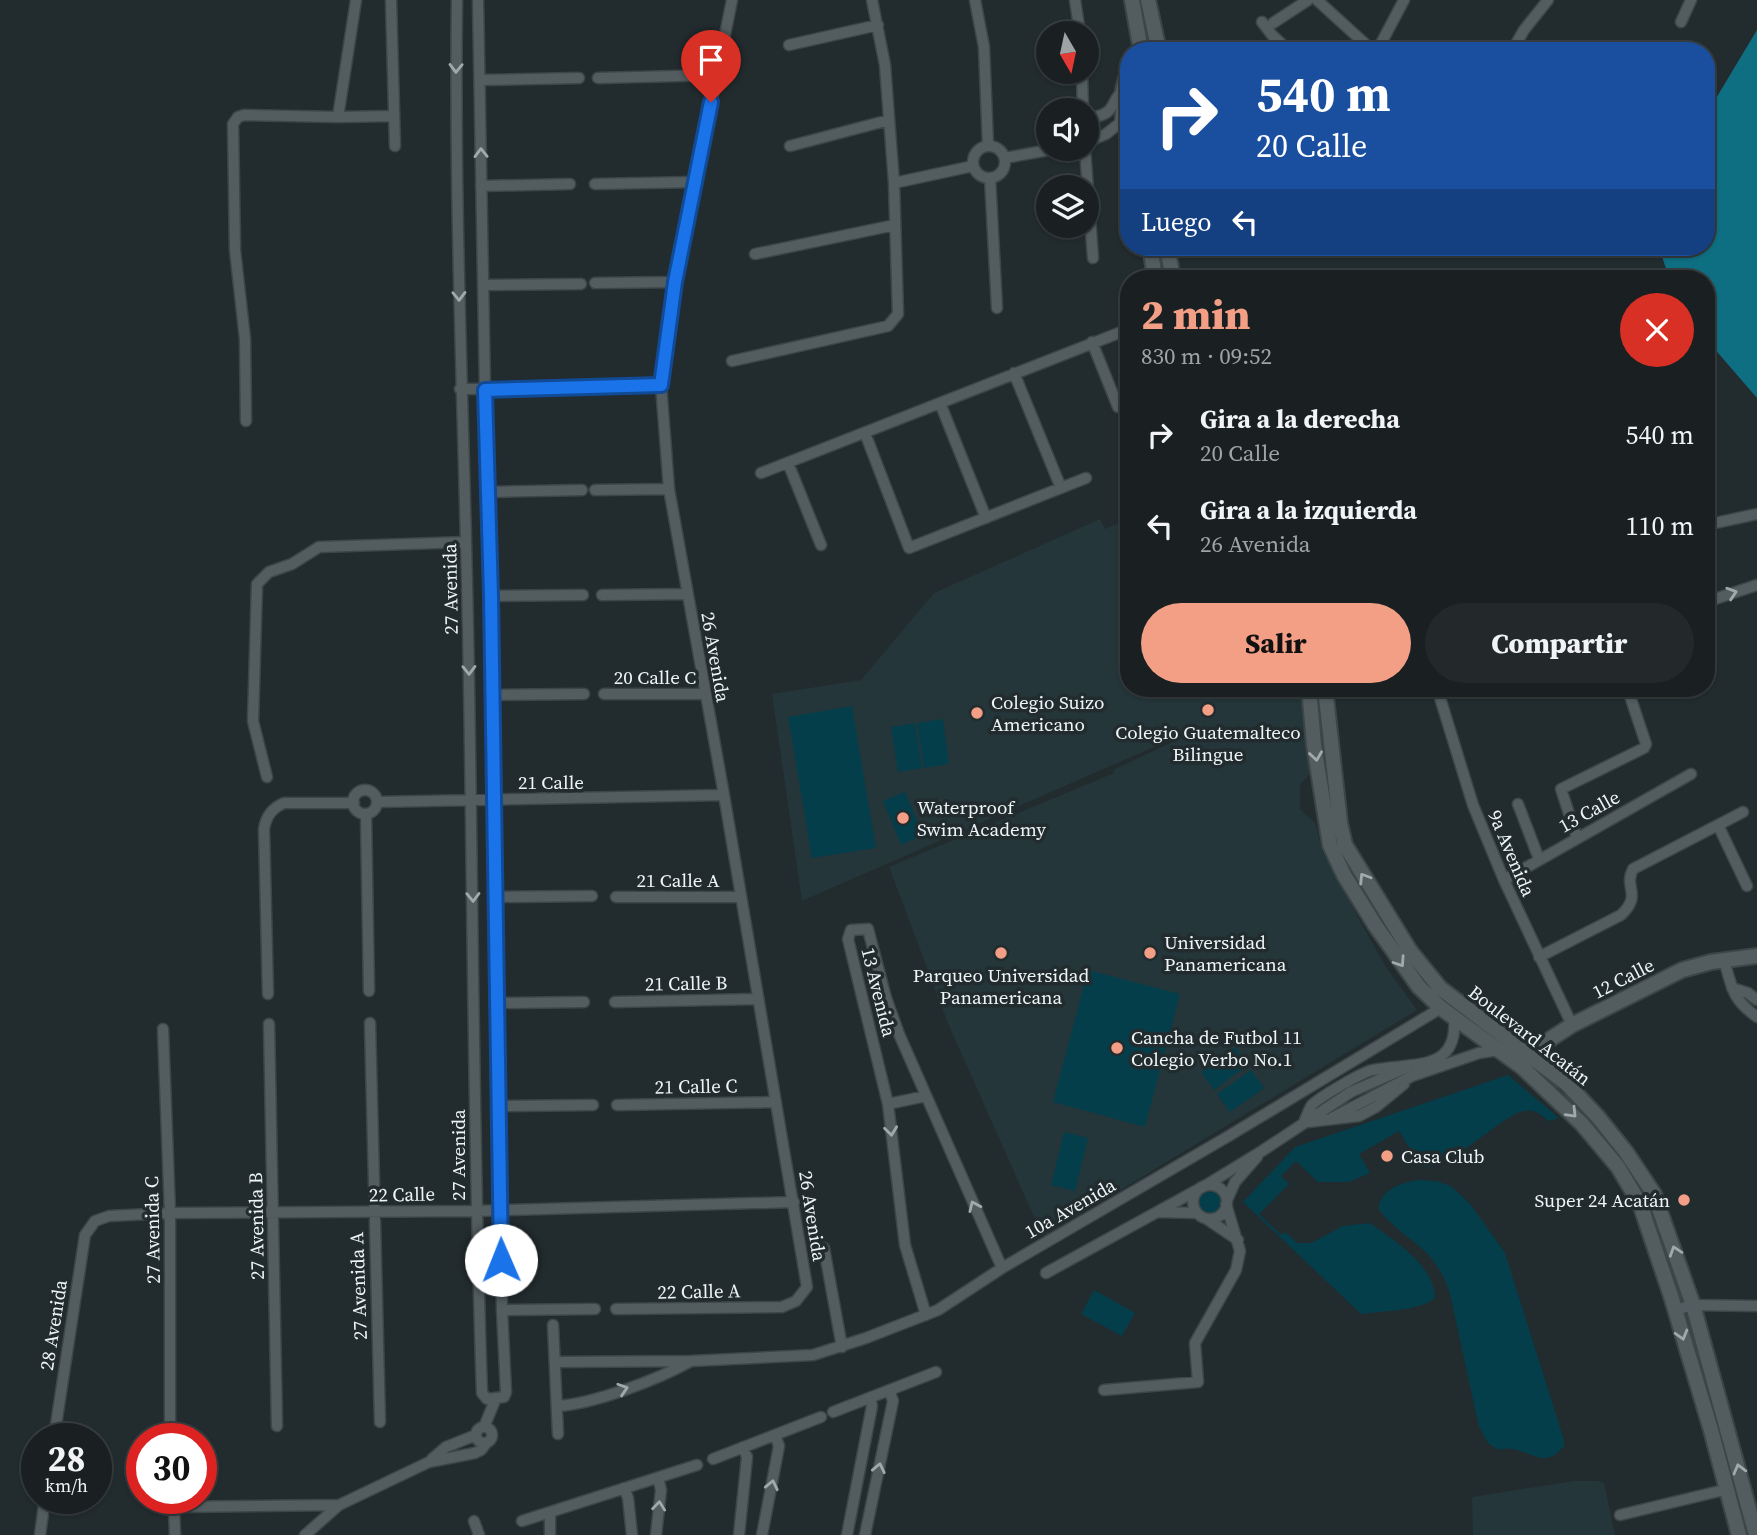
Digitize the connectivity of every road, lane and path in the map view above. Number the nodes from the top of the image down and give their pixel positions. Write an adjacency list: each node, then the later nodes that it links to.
1 (356, 0): 33 (street)
2 (391, 0): 31 (street)
3 (457, 0): 63 (street, 27 Avenida, one-way to 63)
4 (478, 0): 29 (street)
5 (732, 0): 26 (street, 26 Avenida)
6 (872, 0): 18 (street)
7 (975, 0): 37 (street)
8 (1075, 0): 16 (street)
9 (1132, 0): 19 (main road)
10 (1149, 0): 20 (main road)
11 (1308, 0): 21 (street)
12 (1317, 0): 22 (street)
13 (1404, 0): 23 (street)
14 (1548, 0): 24 (street)
15 (1690, 0): 17 (street)
16 (1078, 21)
17 (1681, 23)
18 (878, 25): 25 (street); 34 (street)
19 (1138, 42)
20 (1157, 42)
21 (1279, 42)
22 (1365, 42)
23 (1380, 42)
24 (1518, 42)
25 (789, 45)
26 (717, 75): 28 (street); 45 (street, 26 Avenida)
27 (579, 78): 29 (street)
28 (598, 78)
29 (480, 80): 49 (street, one-way to 29)
30 (1120, 98): 32 (street)
31 (394, 116): 33 (street); 38 (street)
32 (1099, 116)
33 (338, 117): 67 (street)
34 (889, 120): 39 (street); 46 (street)
35 (1120, 125): 36 (street)
36 (1099, 137)
37 (988, 145): 41 (street); 43 (street)
38 (395, 146)
39 (790, 146)
40 (1036, 153): 41 (street)
41 (1005, 159): 44 (street)
42 (1086, 161): 52 (street)
43 (974, 166): 44 (street); 46 (street)
44 (990, 178): 57 (street)
45 (695, 182): 48 (street); 53 (street, 26 Avenida)
46 (894, 183): 50 (street)
47 (570, 184): 49 (street)
48 (595, 184)
49 (481, 186): 56 (street)
50 (895, 225): 51 (street); 60 (street)
51 (755, 254)
52 (1093, 258)
53 (675, 282): 54 (street); 62 (street, 26 Avenida)
54 (595, 283)
55 (581, 284): 56 (street)
56 (483, 285): 64 (street)
57 (997, 308)
58 (1120, 332): 59 (street)
59 (1092, 342): 61 (street); 66 (street)
60 (732, 361)
61 (1014, 373): 65 (street); 72 (street)
62 (661, 385): 64 (street); 73 (street, 26 Avenida)
63 (460, 389): 64 (street); 80 (street, 27 Avenida)
64 (485, 390): 76 (street)
65 (940, 402): 68 (street); 77 (street)
66 (1118, 407)
67 (246, 421)
68 (865, 433): 69 (street); 77 (street)
69 (788, 463): 70 (street); 81 (street)
70 (761, 473)
71 (1086, 478): 72 (street)
72 (1060, 488): 77 (street)
73 (669, 489): 75 (street); 83 (street, 26 Avenida)
74 (582, 490): 76 (street)
75 (595, 490)
76 (488, 492): 86 (street)
77 (986, 518)
78 (1756, 518): 79 (street)
79 (1715, 524)
80 (466, 542): 97 (street); 99 (street, 27 Avenida, one-way to 99)
81 (821, 545)
82 (1757, 585): 87 (street, one-way to 82)
83 (687, 594): 85 (street); 88 (street, 26 Avenida)
84 (583, 595): 86 (street)
85 (602, 595)
86 (491, 596): 89 (street)
87 (1715, 599)
88 (706, 694): 91 (street, 20 Calle C); 98 (street, 26 Avenida)
89 (492, 695): 90 (street); 100 (street)
90 (584, 695)
91 (604, 695)
92 (1310, 697): 126 (main road, Boulevard Acatán, one-way to 126)
93 (1326, 697): 134 (main road, Boulevard Acatán, one-way to 93)
94 (1440, 697): 109 (street, 9a Avenida)
95 (1630, 697): 107 (street)
96 (1691, 774): 107 (street, 13 Calle)
97 (267, 776)
98 (724, 795): 100 (street, 21 Calle); 114 (street, 26 Avenida)
99 (471, 800): 100 (street, 21 Calle); 101 (street, 21 Calle); 148 (street, 27 Avenida, one-way to 148)
100 (495, 800): 112 (street)
101 (377, 802): 102 (street, 21 Calle); 105 (street)
102 (354, 803): 105 (street); 120 (street)
103 (1518, 804): 108 (street)
104 (1743, 812): 106 (street)
105 (366, 814): 119 (street)
106 (1718, 825): 110 (street); 116 (street)
107 (1577, 838): 108 (street, 13 Calle)
108 (1539, 859): 109 (street, 13 Calle)
109 (1504, 880): 116 (street, 9a Avenida)
110 (1746, 886)
111 (592, 896): 112 (street)
112 (496, 897): 125 (street)
113 (616, 897): 114 (street, 21 Calle A)
114 (741, 898): 121 (street, 26 Avenida)
115 (1757, 956): 117 (main road, 12 Calle)
116 (1539, 957): 131 (street, 9a Avenida)
117 (1724, 960): 118 (street); 131 (main road, 12 Calle)
118 (1731, 988): 122 (street); 128 (street)
119 (369, 991)
120 (268, 994)
121 (757, 999): 124 (street, 21 Calle B); 137 (street, 26 Avenida)
122 (1757, 1000)
123 (584, 1002): 125 (street)
124 (615, 1002)
125 (499, 1003): 141 (street)
126 (1441, 1008): 127 (main road, Boulevard Acatán); 157 (street, 10a Avenida)
127 (1454, 1017): 133 (main road, Boulevard Acatán); 135 (street)
128 (1757, 1017)
129 (370, 1023): 152 (street, 27 Avenida A)
130 (269, 1024): 151 (street, 27 Avenida B)
131 (1572, 1026): 134 (main road, 12 Calle)
132 (163, 1028): 150 (street, 27 Avenida C)
133 (1499, 1050): 134 (main road, Boulevard Acatán); 135 (street)
134 (1527, 1061): 159 (main road, Boulevard Acatán, one-way to 134); 165 (main road, Boulevard Acatán, one-way to 165)
135 (1411, 1071): 142 (street); 142 (street)
136 (926, 1096): 138 (street); 138 (street, 13 Avenida); 157 (street, 13 Avenida, one-way to 136)
137 (776, 1102): 140 (street, 21 Calle C); 145 (street, 26 Avenida)
138 (888, 1104): 166 (street, 13 Avenida, one-way to 166)
139 (593, 1105): 141 (street)
140 (617, 1105)
141 (500, 1107): 147 (street)
142 (1304, 1122): 143 (street)
143 (1262, 1151): 144 (street); 146 (street)
144 (1201, 1188): 146 (street); 149 (street); 153 (street)
145 (794, 1202): 147 (street, 22 Calle); 161 (street, 26 Avenida)
146 (1227, 1202): 153 (street); 155 (street)
147 (500, 1210): 148 (street, 22 Calle); 164 (street)
148 (475, 1211): 152 (street, 22 Calle); 174 (street, 27 Avenida)
149 (1153, 1212): 153 (street); 158 (street)
150 (170, 1213): 151 (street, 22 Calle); 154 (street, 22 Calle); 181 (street, 27 Avenida C)
151 (274, 1213): 152 (street, 22 Calle); 182 (street, 27 Avenida B)
152 (374, 1213): 179 (street, 27 Avenida A)
153 (1202, 1216): 155 (street)
154 (95, 1221): 180 (street, 28 Avenida)
155 (1238, 1240): 173 (street)
156 (824, 1248): 168 (street)
157 (1002, 1268): 166 (street, 10a Avenida)
158 (1046, 1273)
159 (1693, 1305): 160 (street); 165 (street); 215 (main road, Boulevard Acatán, one-way to 159)
160 (1757, 1306)
161 (782, 1307): 163 (street, 22 Calle A)
162 (595, 1309): 164 (street)
163 (615, 1309)
164 (502, 1310): 174 (street)
165 (1675, 1310): 194 (main road, Boulevard Acatán, one-way to 194)
166 (926, 1315): 168 (street, 10a Avenida)
167 (554, 1325): 170 (street)
168 (842, 1347): 169 (street, 10a Avenida)
169 (691, 1361): 170 (street, 10a Avenida); 176 (street, 10a Avenida, one-way to 169)
170 (555, 1362): 176 (street)
171 (936, 1372): 172 (street)
172 (890, 1390): 175 (street); 213 (street, one-way to 172)
173 (1104, 1390)
174 (496, 1398): 183 (street)
175 (870, 1398): 177 (street); 212 (street)
176 (557, 1406): 184 (street)
177 (833, 1412)
178 (821, 1417): 185 (street)
179 (380, 1422)
180 (56, 1423)
181 (170, 1423)
182 (277, 1426)
183 (484, 1427): 186 (street); 187 (street)
184 (558, 1434)
185 (775, 1434): 188 (street); 211 (street, one-way to 185)
186 (476, 1435): 187 (street); 190 (street)
187 (488, 1442): 190 (street)
188 (743, 1447): 189 (street); 210 (street)
189 (713, 1459)
190 (429, 1462): 196 (street)
191 (697, 1465): 192 (street)
192 (658, 1478): 193 (street); 209 (street, one-way to 192)
193 (624, 1489): 197 (street); 208 (street)
194 (1728, 1489): 200 (street); 214 (main road, Boulevard Acatán)
195 (217, 1504): 196 (street)
196 (340, 1505): 205 (street)
197 (550, 1513): 202 (street); 207 (street)
198 (43, 1514): 203 (street)
199 (174, 1514): 204 (street)
200 (1620, 1515)
201 (474, 1521): 206 (street)
202 (522, 1521)
203 (40, 1535)
204 (175, 1535)
205 (305, 1535)
206 (479, 1535)
207 (550, 1535)
208 (632, 1535)
209 (656, 1535)
210 (739, 1535)
211 (762, 1535)
212 (847, 1535)
213 (865, 1535)
214 (1739, 1535)
215 (1756, 1535)

